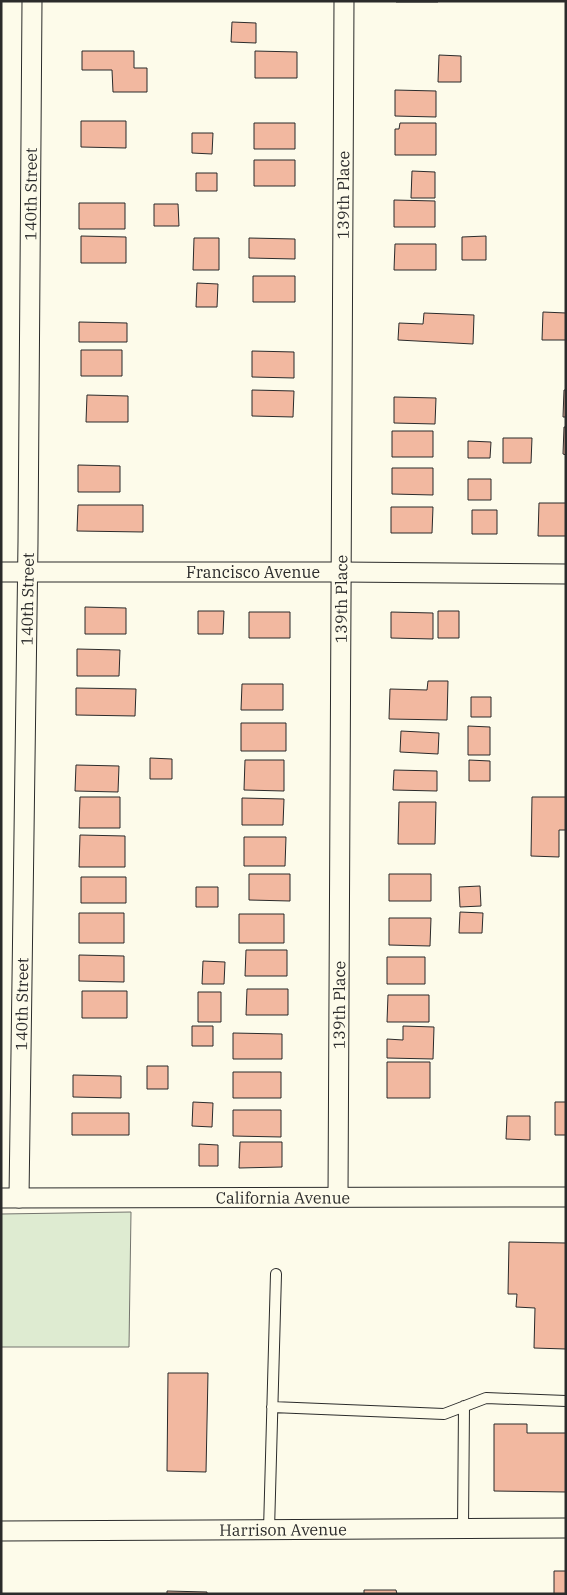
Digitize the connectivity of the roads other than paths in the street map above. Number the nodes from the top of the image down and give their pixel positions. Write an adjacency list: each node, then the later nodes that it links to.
1 (32, 1): 4 (street, 140th Street)
2 (344, 1): 5 (street, 139th Place)
3 (1, 572): 4 (street, Francisco Avenue)
4 (28, 572): 5 (street, Francisco Avenue); 9 (street, 140th Street)
5 (341, 572): 6 (street, Francisco Avenue); 7 (street, 139th Place)
6 (566, 574)
7 (338, 1197): 8 (street, California Avenue); 9 (street, California Avenue)
8 (566, 1197)
9 (10, 1198)
10 (276, 1274): 12 (lane)
11 (566, 1400): 13 (lane)
12 (272, 1406): 13 (lane); 16 (lane)
13 (464, 1406): 15 (lane)
14 (566, 1528): 15 (street, Harrison Avenue)
15 (463, 1529): 16 (street, Harrison Avenue)
16 (269, 1530): 17 (street, Harrison Avenue)
17 (1, 1531)

